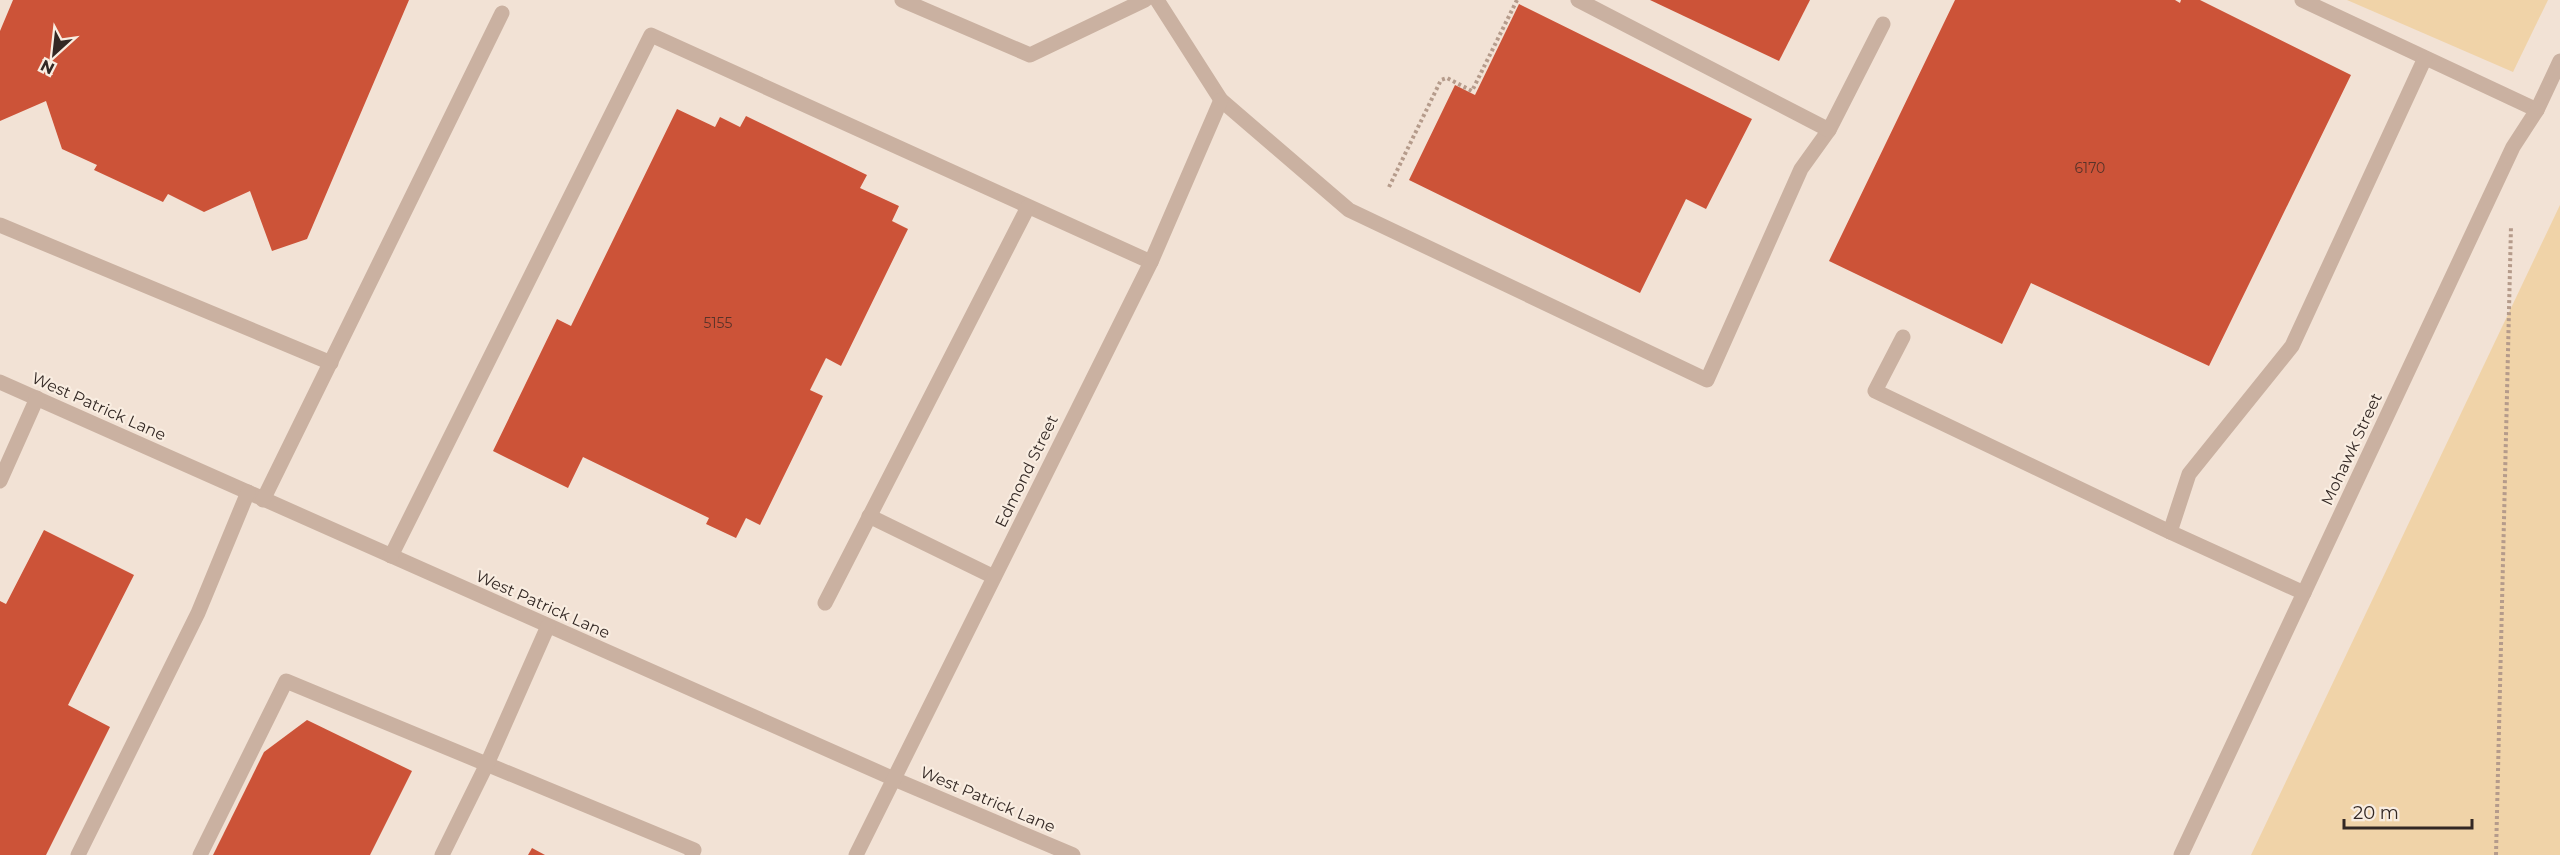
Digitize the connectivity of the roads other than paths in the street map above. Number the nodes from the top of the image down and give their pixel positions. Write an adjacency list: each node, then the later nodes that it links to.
1 (902, 0): 2 (street)
2 (1144, 0)
3 (1157, 0): 10 (street)
4 (1578, 0): 12 (street)
5 (2302, 0): 8 (street)
6 (502, 13): 17 (street)
7 (1883, 24): 12 (street)
8 (2425, 58): 11 (street); 24 (street)
9 (2560, 61): 11 (street, Mohawk Street)
10 (1221, 100): 12 (street); 15 (street, Edmond Street)
11 (2537, 110): 27 (street, Mohawk Street)
12 (1829, 130)
13 (1028, 207): 15 (street); 23 (street); 25 (street)
14 (0, 225): 17 (street)
15 (1150, 262): 26 (street, Edmond Street)
16 (1903, 337): 24 (street)
17 (331, 363): 22 (street)
18 (0, 382): 19 (street, West Patrick Lane)
19 (37, 398): 20 (street); 21 (street, West Patrick Lane)
20 (0, 481)
21 (248, 492): 22 (street, West Patrick Lane); 32 (street)
22 (263, 500): 25 (street, West Patrick Lane)
23 (869, 516): 26 (street); 28 (street)
24 (2170, 532): 27 (street)
25 (391, 556): 29 (street, West Patrick Lane)
26 (994, 577): 31 (street, Edmond Street)
27 (2304, 593): 38 (street, Mohawk Street)
28 (825, 603)
29 (548, 626): 30 (street); 31 (street, West Patrick Lane)
30 (487, 764): 33 (street); 34 (street); 35 (street)
31 (894, 779): 36 (street, Edmond Street); 37 (street, West Patrick Lane)
32 (78, 855)
33 (200, 855)
34 (442, 855)
35 (692, 855)
36 (856, 855)
37 (1073, 855)
38 (2181, 855)

